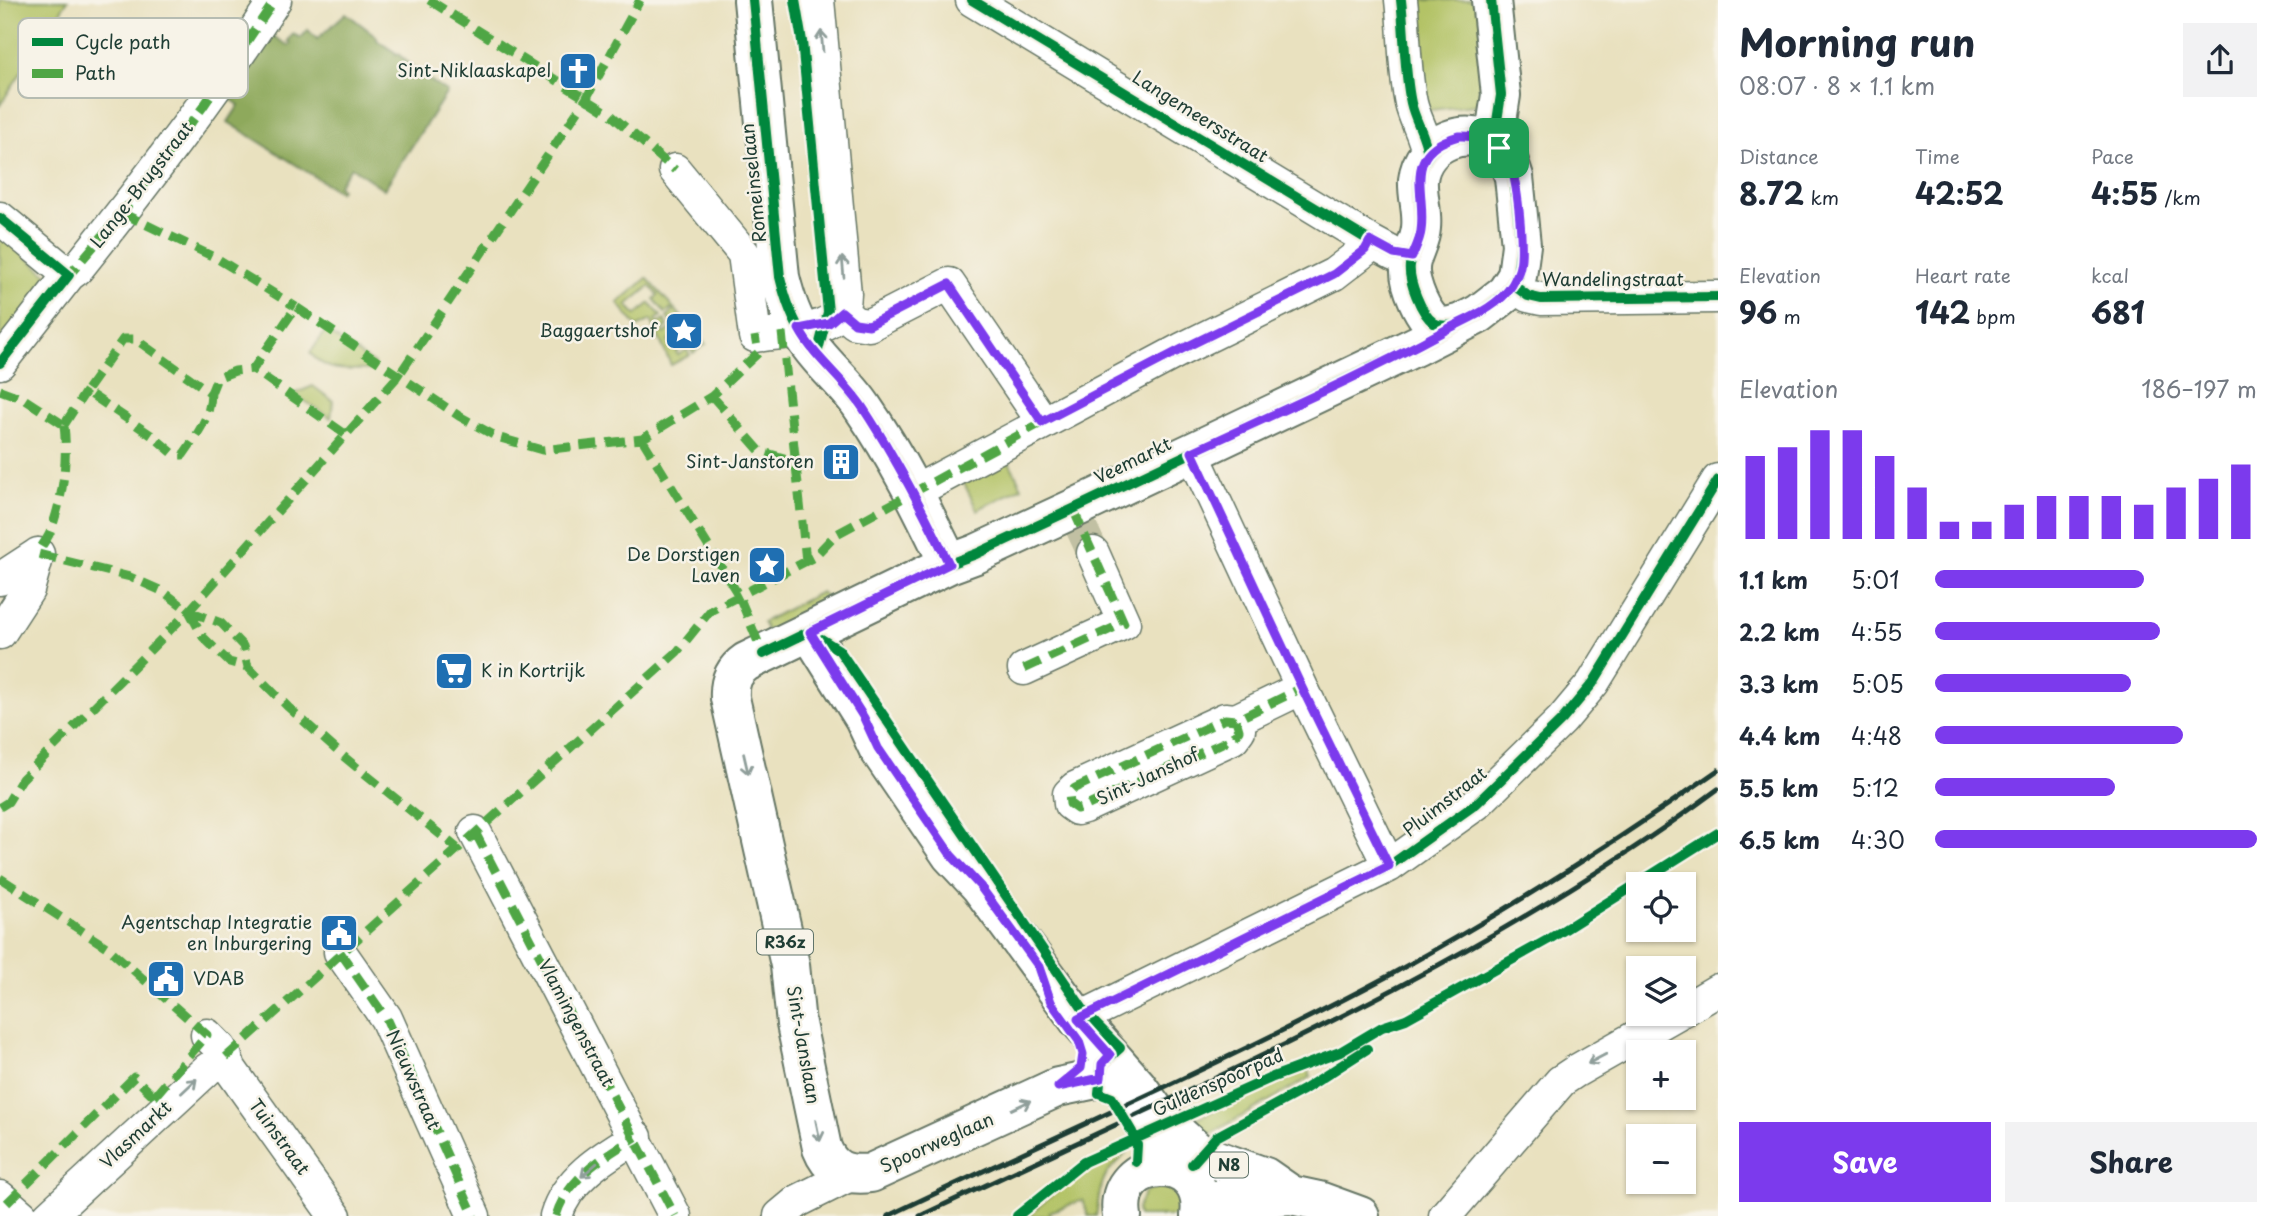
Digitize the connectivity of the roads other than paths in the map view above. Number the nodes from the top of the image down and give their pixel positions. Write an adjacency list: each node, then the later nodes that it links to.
1 (275, 0): 7 (street, Lange-Brugstraat)
2 (753, 0): 20 (main road, Romeinselaan)
3 (818, 0): 18 (street, one-way to 3)
4 (972, 0): 13 (street, Langemeersstraat)
5 (1401, 0): 10 (street)
6 (1491, 0): 9 (main road)
7 (248, 40)
8 (209, 98): 15 (street, Lange-Brugstraat)
9 (1499, 148): 10 (main road); 16 (main road)
10 (1428, 155): 14 (main road)
11 (675, 170): 20 (street)
12 (0, 218): 15 (street)
13 (1370, 241): 14 (street, Langemeersstraat); 22 (street)
14 (1412, 257): 19 (main road)
15 (69, 275): 21 (street, Lange-Brugstraat)
16 (1515, 280): 17 (street, Wandelingstraat); 19 (main road, Veemarkt)
17 (1718, 297)
18 (842, 312): 20 (street); 22 (street)
19 (1458, 324): 23 (main road, Veemarkt)
20 (808, 342): 25 (main road, Romeinselaan)
21 (0, 363)
22 (1042, 422): 25 (street)
23 (1192, 452): 26 (main road, Veemarkt); 32 (street)
24 (1718, 480): 36 (street, Pluimstraat)
25 (914, 492): 27 (main road)
26 (1082, 530): 27 (main road, Veemarkt); 31 (street)
27 (949, 564): 29 (main road, Veemarkt)
28 (0, 579): 30 (street)
29 (810, 632): 33 (main road, Veemarkt / R36z); 38 (main road)
30 (0, 634)
31 (1024, 669)
32 (1302, 688): 34 (street, Sint-Janshof); 36 (street)
33 (730, 698): 48 (main road, Sint-Janslaan / R36z, one-way to 48)
34 (1236, 720): 34 (street, Sint-Janshof)
35 (475, 832): 46 (street, Vlamingenstraat)
36 (1389, 866): 41 (street, Pluimstraat)
37 (340, 952): 55 (street, Nieuwstraat)
38 (1036, 961): 41 (main road); 44 (main road)
39 (1718, 990): 40 (street)
40 (1696, 1003)
41 (1078, 1019): 45 (main road)
42 (1655, 1026): 61 (street, one-way to 61)
43 (216, 1046): 53 (street, Vlasmarkt, one-way to 43); 54 (street, Tuinstraat)
44 (1058, 1087): 47 (main road); 48 (main road, Spoorweglaan, one-way to 44)
45 (1160, 1118): 47 (main road); 49 (main road, N8)
46 (636, 1137): 56 (street, one-way to 56); 57 (street, Vlamingenstraat)
47 (1161, 1168): 51 (main road); 59 (main road)
48 (850, 1175): 58 (street, Spoorweglaan)
49 (1291, 1195): 51 (main road, N8); 60 (main road, N8)
50 (0, 1197): 52 (street)
51 (1200, 1209)
52 (22, 1216)
53 (49, 1216)
54 (335, 1216)
55 (474, 1216)
56 (556, 1216)
57 (675, 1216)
58 (780, 1216)
59 (1122, 1216)
60 (1360, 1216)
61 (1446, 1216)

